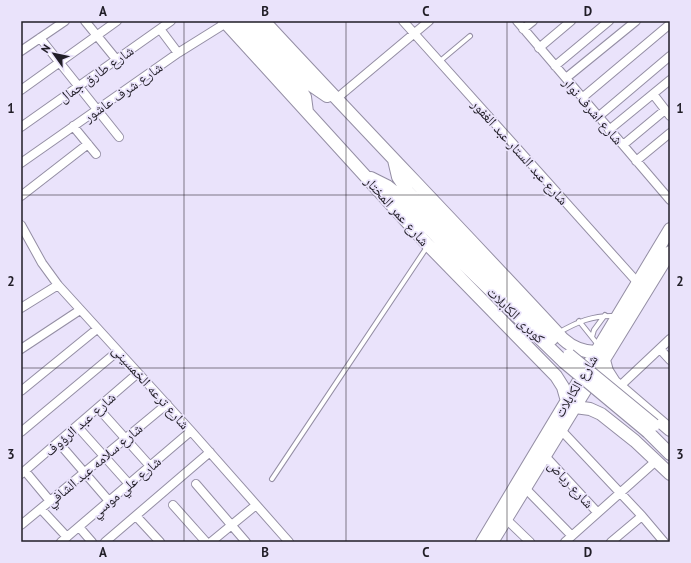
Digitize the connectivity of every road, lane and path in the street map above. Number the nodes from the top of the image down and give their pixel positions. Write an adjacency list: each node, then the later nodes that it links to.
1 (65, 21): 21 (street)
2 (85, 21): 19 (street)
3 (117, 21): 19 (street)
4 (171, 21): 16 (street, شارع طارق جمال)
5 (250, 21): 36 (main road)
6 (264, 21): 36 (main road)
7 (403, 21): 18 (street, شارع عبد الستار عبد الغفور)
8 (429, 21): 18 (street)
9 (516, 21): 17 (street, شارع اشرف نوار)
10 (533, 21): 17 (street)
11 (571, 21): 22 (street)
12 (609, 21): 29 (street)
13 (636, 21): 30 (street)
14 (228, 22): 24 (street, شارع شرف عاشور); 51 (main road, شارع عمر المختار)
15 (670, 24): 35 (street)
16 (160, 29): 24 (street); 26 (street, شارع طارق جمال)
17 (523, 29): 22 (street, شارع اشرف نوار)
18 (414, 34): 27 (street, شارع عبد الستار عبد الغفور); 36 (street)
19 (96, 36): 26 (street); 28 (street)
20 (470, 36): 27 (lane)
21 (40, 38): 23 (street); 28 (street)
22 (540, 48): 29 (street, شارع اشرف نوار)
23 (21, 51)
24 (178, 54): 37 (street, شارع شرف عاشور)
25 (670, 56): 39 (street)
26 (116, 59): 32 (street, شارع طارق جمال)
27 (439, 62): 58 (street, شارع عبد الستار عبد الغفور)
28 (59, 63): 32 (street); 33 (street)
29 (555, 66): 30 (street, شارع اشرف نوار)
30 (566, 78): 35 (street, شارع اشرف نوار)
31 (670, 81): 34 (street)
32 (78, 86): 37 (street); 41 (street, شارع طارق جمال)
33 (21, 90)
34 (653, 94): 38 (street); 42 (street)
35 (582, 98): 39 (street, شارع اشرف نوار)
36 (336, 99): 48 (main road)
37 (97, 110): 40 (street, شارع شرف عاشور); 44 (street)
38 (668, 113): 46 (street)
39 (598, 116): 42 (street, شارع اشرف نوار)
40 (73, 126): 45 (street); 50 (street, شارع شرف عاشور)
41 (21, 127)
42 (610, 130): 46 (street, شارع اشرف نوار)
43 (670, 133): 49 (street)
44 (119, 137)
45 (88, 144): 47 (street); 52 (street)
46 (623, 145): 49 (street, شارع اشرف نوار)
47 (96, 154)
48 (394, 159): 66 (main road); 73 (main road, كوبرى الكابلات)
49 (636, 161): 53 (street, شارع اشرف نوار)
50 (21, 163)
51 (364, 175): 56 (main road, شارع عمر المختار); 73 (main road, كوبرى الكابلات)
52 (21, 196)
53 (670, 200)
54 (21, 225): 59 (street, شارع ترعه الخمسينى)
55 (670, 229): 58 (main road, شارع الكابلات)
56 (428, 245): 76 (main road, شارع عمر المختار); 101 (lane)
57 (670, 252): 72 (main road, شارع الكابلات)
58 (638, 283): 63 (main road, شارع الكابلات)
59 (58, 285): 60 (street); 61 (street, شارع ترعه الخمسينى)
60 (21, 308)
61 (80, 310): 65 (street, شارع ترعه الخمسينى); 69 (street)
62 (605, 315): 63 (lane); 64 (lane); 67 (lane)
63 (618, 316): 72 (main road, شارع الكابلات)
64 (579, 321): 66 (lane); 67 (lane)
65 (98, 328): 71 (street, شارع ترعه الخمسينى); 78 (street)
66 (558, 333): 73 (main road)
67 (592, 337): 72 (lane)
68 (670, 339): 70 (street)
69 (21, 349)
70 (660, 349): 74 (street); 77 (street)
71 (118, 351): 75 (street, شارع ترعه الخمسينى); 88 (street)
72 (600, 353): 73 (main road); 77 (main road); 80 (main road, شارع الكابلات)
73 (569, 354): 76 (main road); 84 (main road, كوبرى الكابلات, bridge)
74 (670, 360)
75 (138, 373): 79 (street, شارع ترعه الخمسينى); 81 (street, شارع عبد الرؤوف)
76 (556, 376): 80 (main road, شارع عمر المختار)
77 (619, 387): 82 (main road); 86 (main road)
78 (21, 391)
79 (167, 404): 87 (street, شارع ترعه الخمسينى); 89 (street, شارع سلامه عبد الشافي)
80 (571, 404): 82 (main road); 85 (main road, شارع الكابلات); 127 (main road, شارع الكابلات)
81 (98, 408): 83 (street, شارع عبد الرؤوف); 89 (street)
82 (601, 414): 96 (main road)
83 (77, 426): 91 (street, شارع عبد الرؤوف); 94 (street)
84 (651, 429): 90 (main road, كوبرى الكابلات); 93 (main road, كوبرى الكابلات)
85 (561, 430): 95 (main road, شارع الكابلات); 105 (street)
86 (670, 430)
87 (191, 431): 92 (street, شارع ترعه الخمسينى); 97 (street, شارع علي موسي)
88 (21, 432)
89 (125, 438): 94 (street, شارع سلامه عبد الشافي); 97 (street)
90 (670, 439)
91 (58, 442): 98 (street, شارع عبد الرؤوف); 99 (street)
92 (210, 452): 109 (street, شارع ترعه الخمسينى); 112 (street)
93 (670, 454)
94 (104, 456): 99 (street, شارع سلامه عبد الشافي); 102 (street)
95 (545, 456): 104 (main road, شارع الكابلات); 111 (street, شارع رياض)
96 (657, 460): 100 (main road); 105 (street)
97 (150, 466): 102 (street, شارع علي موسي)
98 (23, 473): 106 (street)
99 (84, 473): 106 (street, شارع سلامه عبد الشافي); 107 (street)
100 (670, 474)
101 (272, 479)
102 (129, 484): 107 (street, شارع علي موسي)
103 (196, 484): 116 (street)
104 (525, 488): 114 (main road, شارع الكابلات); 118 (street)
105 (620, 492): 111 (street); 113 (street)
106 (50, 501): 110 (street, شارع سلامه عبد الشافي)
107 (109, 501): 117 (street, شارع علي موسي)
108 (174, 505): 123 (street)
109 (256, 505): 116 (street); 126 (street, شارع ترعه الخمسينى)
110 (41, 509): 115 (street, شارع سلامه عبد الشافي); 119 (street)
111 (597, 512): 118 (street)
112 (136, 516): 121 (street); 122 (street)
113 (642, 516): 131 (street); 132 (street)
114 (506, 519): 128 (main road, شارع الكابلات); 129 (street)
115 (21, 525)
116 (232, 525): 124 (street); 125 (street)
117 (79, 527): 119 (street, شارع علي موسي); 120 (street)
118 (572, 536): 130 (street)
119 (64, 539)
120 (92, 542)
121 (106, 542)
122 (160, 542)
123 (206, 542)
124 (211, 542)
125 (246, 542)
126 (289, 542)
127 (482, 542)
128 (492, 542)
129 (530, 542)
130 (565, 542)
131 (611, 542)
132 (664, 542)

